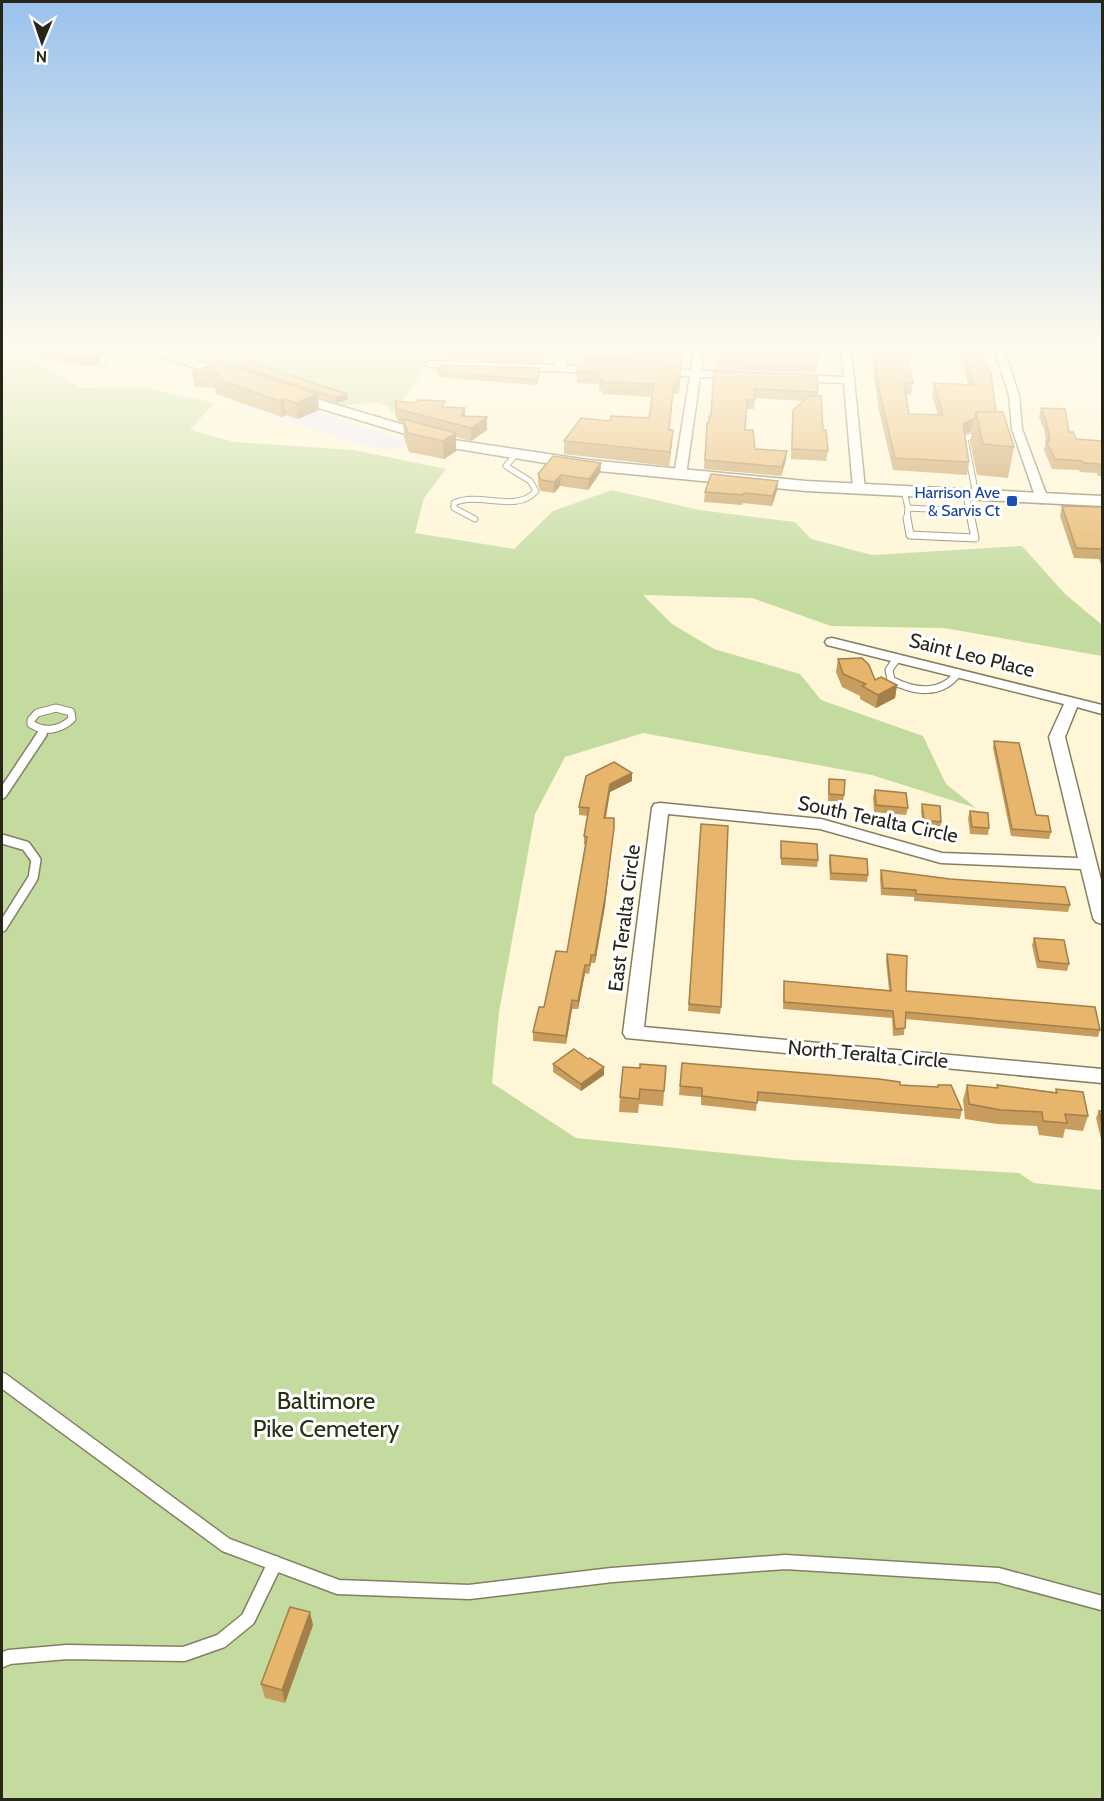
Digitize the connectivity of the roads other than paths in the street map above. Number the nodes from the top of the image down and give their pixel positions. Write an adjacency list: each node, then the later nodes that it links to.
1 (413, 433): 6 (main road)
2 (686, 433): 7 (street)
3 (853, 433): 8 (street)
4 (1015, 433): 11 (street)
5 (988, 436): 10 (lane)
6 (515, 455): 7 (main road); 15 (lane)
7 (680, 475): 8 (main road)
8 (859, 489): 9 (main road)
9 (904, 491): 10 (main road); 13 (lane)
10 (971, 495): 11 (main road); 14 (lane)
11 (1042, 499): 12 (main road)
12 (1102, 501)
13 (908, 508): 14 (lane); 14 (lane)
14 (969, 511)
15 (476, 519)
16 (832, 642): 17 (street, Saint Leo Place)
17 (897, 658): 18 (street, Saint Leo Place); 18 (lane)
18 (958, 673): 19 (street, Saint Leo Place)
19 (1072, 702): 20 (street, Saint Leo Place); 25 (street)
20 (1102, 709)
21 (45, 729): 21 (lane); 22 (lane)
22 (2, 794)
23 (660, 808): 25 (street, South Teralta Circle); 28 (street, East Teralta Circle)
24 (2, 839): 27 (lane)
25 (1088, 864): 26 (street)
26 (1102, 918)
27 (2, 927)
28 (633, 1033): 29 (street, North Teralta Circle)
29 (1102, 1076)
30 (2, 1380): 31 (lane)
31 (275, 1563): 32 (lane); 33 (lane)
32 (1102, 1603)
33 (2, 1660)

